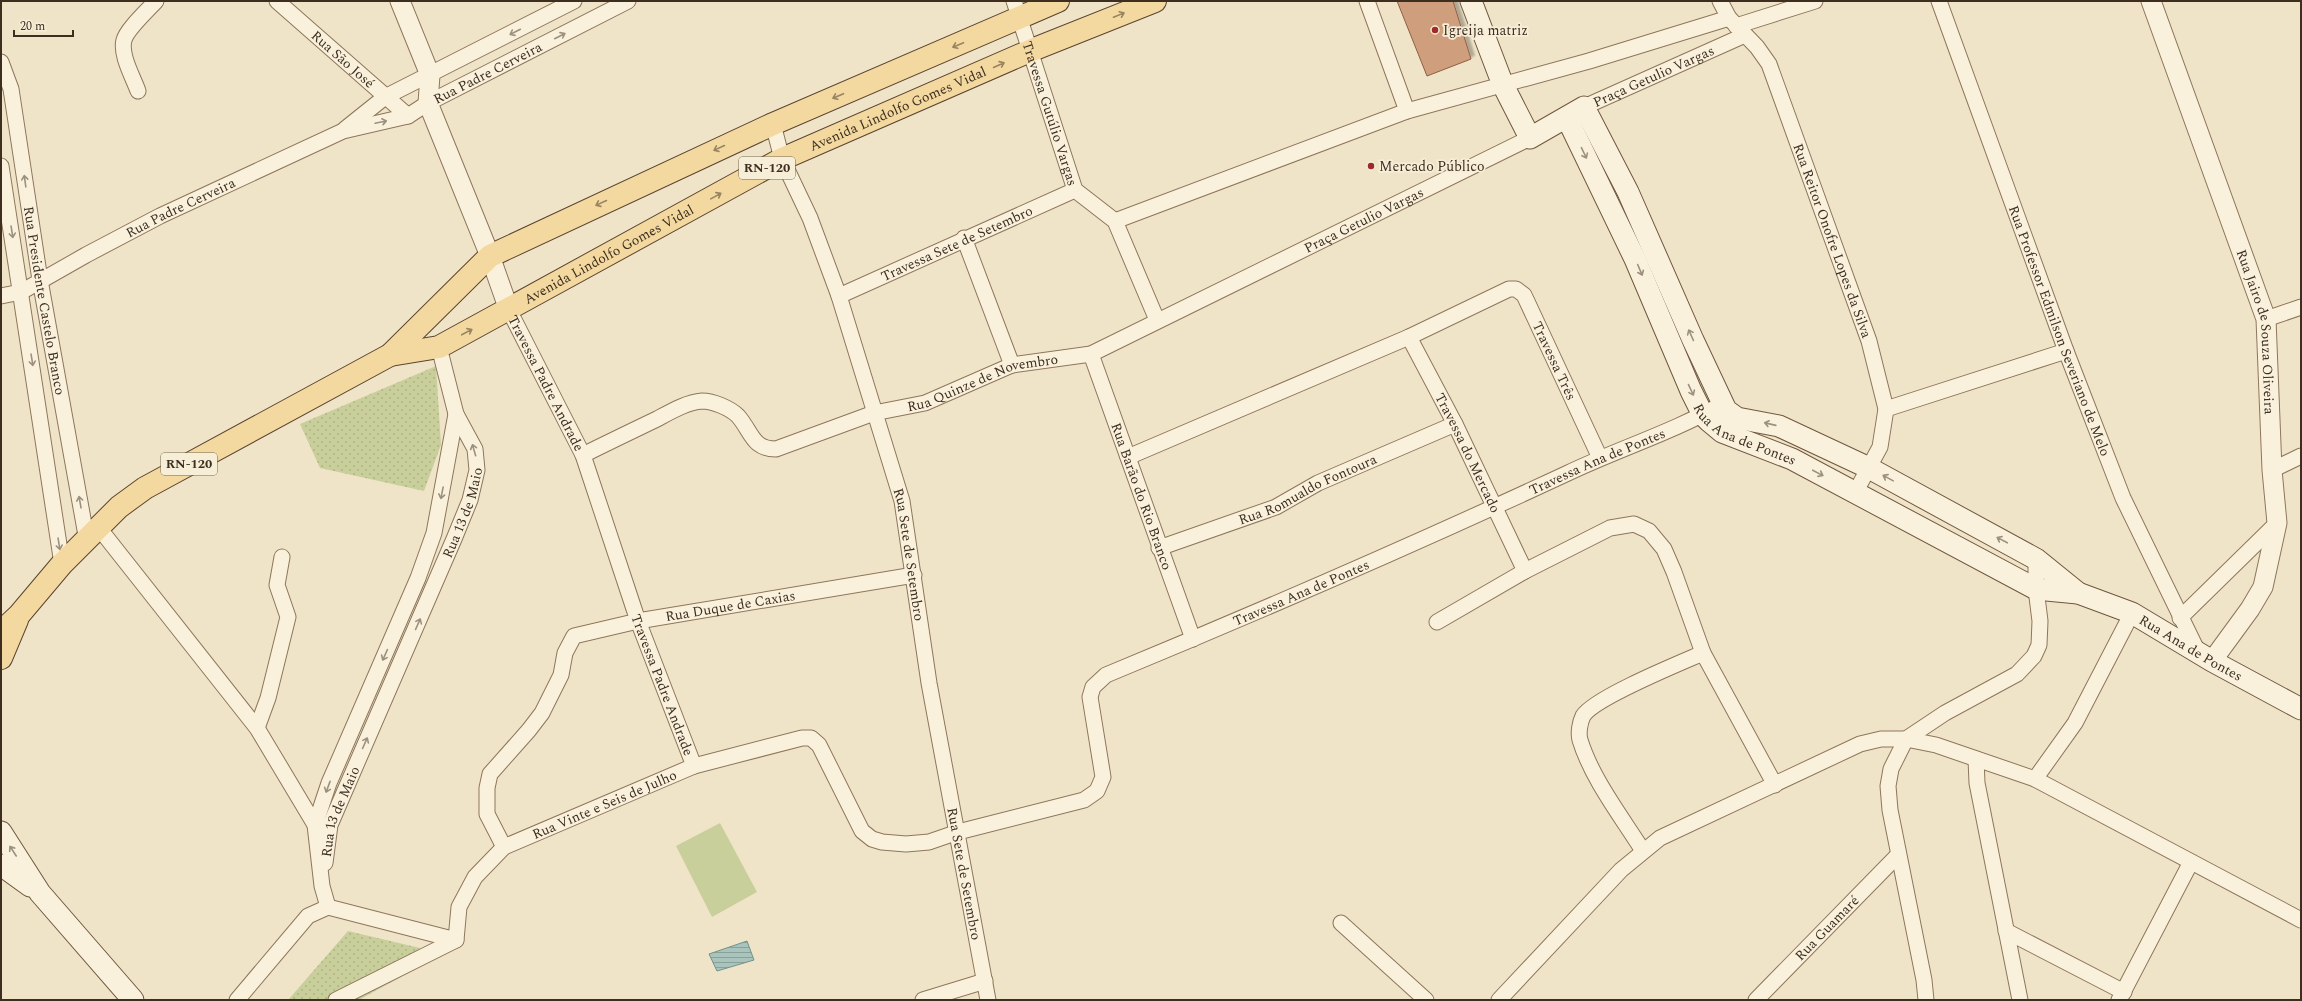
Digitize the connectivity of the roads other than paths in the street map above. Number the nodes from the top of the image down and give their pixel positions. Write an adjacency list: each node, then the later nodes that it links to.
1 (156, 1): 20 (street)
2 (277, 1): 21 (street, Rua São José)
3 (400, 1): 18 (street, Travessa Padre Andrade)
4 (574, 1): 18 (street, Rua Padre Cerveira, one-way to 18)
5 (628, 1): 22 (street, Rua Padre Cerveira, one-way to 5)
6 (1058, 1): 14 (main road, Avenida Lindolfo Gomes Vidal / RN-120)
7 (1155, 1): 16 (main road, Avenida Lindolfo Gomes Vidal / RN-120, one-way to 7)
8 (1367, 1): 24 (street)
9 (1471, 1): 19 (main road)
10 (1720, 1): 15 (street, Rua Reitor Onofre Lopes da Silva)
11 (1815, 1): 15 (street, Praça Getulio Vargas)
12 (1939, 1): 46 (street, Rua Professor Edmilson Severiano de Melo)
13 (2151, 1): 42 (street, Rua Jairo de Souza Oliveira)
14 (1018, 9): 16 (street, Travessa Gutúlio Vargas); 27 (main road, Avenida Lindolfo Gomes Vidal / RN-120, one-way to 27)
15 (1736, 27): 19 (street, Praça Getulio Vargas); 23 (street, Praça Getulio Vargas); 51 (street, Rua Reitor Onofre Lopes da Silva)
16 (1032, 50): 30 (main road, Avenida Lindolfo Gomes Vidal / RN-120, one-way to 16); 32 (street, Travessa Gutúlio Vargas)
17 (1, 62): 36 (street, Rua Presidente Castelo Branco, one-way to 17)
18 (430, 75): 21 (street, Rua Padre Cerveira); 22 (street, Travessa Padre Andrade)
19 (1503, 85): 24 (street, Praça Getulio Vargas); 29 (main road)
20 (138, 91)
21 (385, 97): 25 (street, Rua São José); 28 (street, Rua Padre Cerveira)
22 (428, 103): 25 (street, Rua Padre Cerveira); 35 (street, Travessa Padre Andrade)
23 (1584, 107): 26 (main road, Praça Getulio Vargas); 50 (main road, Rua Ana de Pontes, one-way to 23)
24 (1407, 111): 33 (street, Praça Getulio Vargas)
25 (408, 116): 28 (street, Rua Padre Cerveira, one-way to 25)
26 (1567, 118): 29 (main road, Praça Getulio Vargas); 54 (main road, Rua Ana de Pontes, one-way to 54)
27 (773, 124): 30 (street, Rua Sete de Setembro); 35 (main road, Avenida Lindolfo Gomes Vidal / RN-120, one-way to 35)
28 (343, 131): 36 (street, Rua Padre Cerveira)
29 (1530, 138): 43 (street, Praça Getulio Vargas)
30 (782, 159): 39 (street, Rua Sete de Setembro); 41 (main road, Avenida Lindolfo Gomes Vidal / RN-120, one-way to 30)
31 (1, 166): 37 (street, Rua Presidente Castelo Branco, one-way to 37)
32 (1075, 190): 33 (street, Travessa Gutúlio Vargas); 34 (street, Travessa Sete de Setembro)
33 (1115, 221): 43 (street, Travessa Gutúlio Vargas)
34 (964, 238): 39 (street, Travessa Sete de Setembro); 49 (street)
35 (490, 256): 41 (street, Travessa Padre Andrade); 48 (main road, Avenida Lindolfo Gomes Vidal / RN-120)
36 (40, 280): 37 (street, Rua Padre Cerveira); 67 (street, Rua Presidente Castelo Branco, one-way to 36)
37 (21, 292): 38 (street); 73 (street, Rua Presidente Castelo Branco, one-way to 73)
38 (1, 296)
39 (839, 296): 52 (street, Rua Sete de Setembro)
40 (2301, 307): 42 (street)
41 (508, 310): 45 (main road, Avenida Lindolfo Gomes Vidal / RN-120, one-way to 41); 56 (street, Travessa Padre Andrade)
42 (2266, 319): 61 (street, Rua Jairo de Souza Oliveira)
43 (1157, 320): 47 (street, Praça Getulio Vargas)
44 (1409, 337): 55 (street, Travessa do Mercado); 58 (street, Travessa Três); 59 (street, Travessa Três)
45 (439, 347): 48 (main road, Avenida Lindolfo Gomes Vidal / RN-120); 53 (street, Rua 13 de Maio)
46 (2066, 351): 51 (street); 80 (street, Rua Professor Edmilson Severiano de Melo)
47 (1091, 354): 49 (street, Rua Quinze de Novembro); 58 (street, Rua Barão do Rio Branco)
48 (390, 355): 67 (main road, Avenida Lindolfo Gomes Vidal / RN-120)
49 (1012, 365): 52 (street, Rua Quinze de Novembro)
50 (1722, 404): 54 (street, Travessa Ana de Pontes); 60 (main road, Rua Ana de Pontes, one-way to 50)
51 (1886, 409): 60 (street, Rua Reitor Onofre Lopes da Silva)
52 (874, 413): 56 (street, Rua Quinze de Novembro); 75 (street, Rua Sete de Setembro)
53 (456, 414): 66 (street, Rua 13 de Maio, one-way to 66); 68 (street, Rua 13 de Maio, one-way to 53)
54 (1703, 415): 59 (street, Travessa Ana de Pontes); 62 (main road, Rua Ana de Pontes, one-way to 62)
55 (1455, 424): 63 (street, Travessa do Mercado); 70 (street, Rua Romualdo Fontoura)
56 (583, 455): 81 (street, Travessa Padre Andrade)
57 (2301, 456): 61 (street)
58 (1128, 457): 70 (street, Rua Barão do Rio Branco)
59 (1600, 458): 63 (street, Travessa Ana de Pontes)
60 (1869, 468): 62 (street, Rua Reitor Onofre Lopes da Silva); 64 (main road, Rua Ana de Pontes, one-way to 60)
61 (2272, 470): 65 (street, Rua Jairo de Souza Oliveira)
62 (1855, 493): 69 (main road, Rua Ana de Pontes)
63 (1494, 507): 74 (street, Travessa do Mercado); 84 (street, Travessa Ana de Pontes)
64 (1956, 515): 69 (main road); 72 (main road, Rua Ana de Pontes, one-way to 64)
65 (2277, 523): 80 (street); 86 (street, Rua Jairo de Souza Oliveira)
66 (434, 533): 68 (street); 95 (street, Rua 13 de Maio, one-way to 95)
67 (93, 534): 73 (main road, Avenida Lindolfo Gomes Vidal / RN-120); 89 (street)
68 (454, 539): 95 (street, Rua 13 de Maio, one-way to 68)
69 (1943, 541): 76 (main road, Rua Ana de Pontes)
70 (1159, 548): 84 (street, Rua Barão do Rio Branco)
71 (282, 556): 89 (street)
72 (2036, 559): 76 (street); 77 (main road, Rua Ana de Pontes)
73 (62, 564): 79 (main road, Avenida Lindolfo Gomes Vidal / RN-120)
74 (1525, 571): 82 (street); 85 (street)
75 (914, 575): 81 (street, Rua Duque de Caxias); 98 (street, Rua Sete de Setembro)
76 (2036, 589): 77 (main road, Rua Ana de Pontes); 90 (street)
77 (2078, 593): 78 (main road, Rua Ana de Pontes)
78 (2132, 613): 86 (main road, Rua Ana de Pontes); 93 (street)
79 (19, 615): 83 (main road, Avenida Lindolfo Gomes Vidal / RN-120); 87 (main road, Avenida Lindolfo Gomes Vidal / RN-120)
80 (2180, 618): 86 (street, Rua Professor Edmilson Severiano de Melo)
81 (638, 621): 92 (street, Travessa Padre Andrade); 99 (street, Rua Duque de Caxias)
82 (1437, 622)
83 (1, 632)
84 (1193, 639): 96 (street, Travessa Ana de Pontes)
85 (1703, 653): 94 (street); 100 (street)
86 (2205, 656): 88 (main road, Rua Ana de Pontes)
87 (1, 658)
88 (2301, 709)
89 (257, 728): 95 (street)
90 (1906, 739): 91 (street); 94 (street); 101 (street)
91 (1976, 759): 93 (street); 108 (street)
92 (694, 766): 98 (street, Rua Vinte e Seis de Julho); 99 (street, Rua Vinte e Seis de Julho)
93 (2035, 779): 102 (street)
94 (1775, 785): 100 (street)
95 (322, 825): 105 (street, Rua 13 de Maio)
96 (978, 828): 98 (street, Rua Vinte e Seis de Julho)
97 (1, 832): 104 (main road, one-way to 97)
98 (958, 832): 110 (street, Rua Sete de Setembro)
99 (504, 847): 109 (street, Rua Vinte e Seis de Julho)
100 (1643, 851): 118 (street)
101 (1898, 855): 119 (street, Rua Guamaré); 120 (street)
102 (2191, 862): 106 (street); 111 (street)
103 (1, 865): 104 (main road)
104 (40, 893): 112 (main road)
105 (328, 907): 109 (street); 113 (street)
106 (2301, 920)
107 (1341, 923): 117 (street)
108 (2006, 931): 111 (street); 121 (street)
109 (456, 940): 114 (street)
110 (985, 981): 115 (street); 116 (street, Rua Sete de Setembro)
111 (2122, 996)
112 (133, 1000)
113 (237, 1000)
114 (336, 1000)
115 (923, 1000)
116 (988, 1000)
117 (1426, 1000)
118 (1499, 1000)
119 (1756, 1000)
120 (1926, 1000)
121 (2020, 1000)

